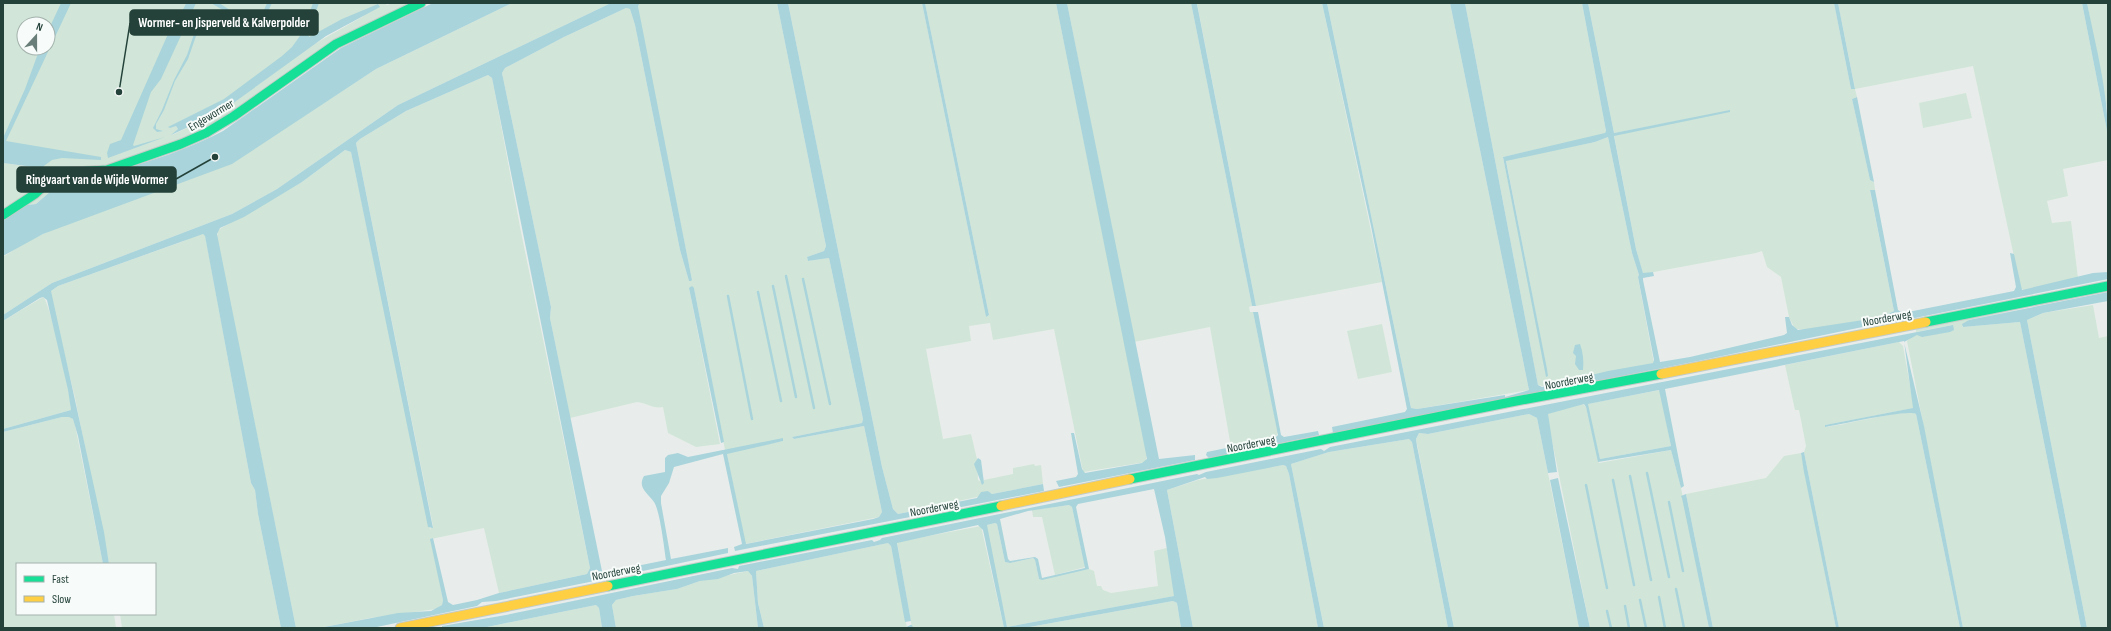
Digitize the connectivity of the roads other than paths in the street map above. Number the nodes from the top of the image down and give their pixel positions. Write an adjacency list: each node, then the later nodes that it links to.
1 (421, 3): 2 (street, Engewormer)
2 (3, 215)
3 (2108, 286): 4 (street, Noorderweg)
4 (400, 628)

